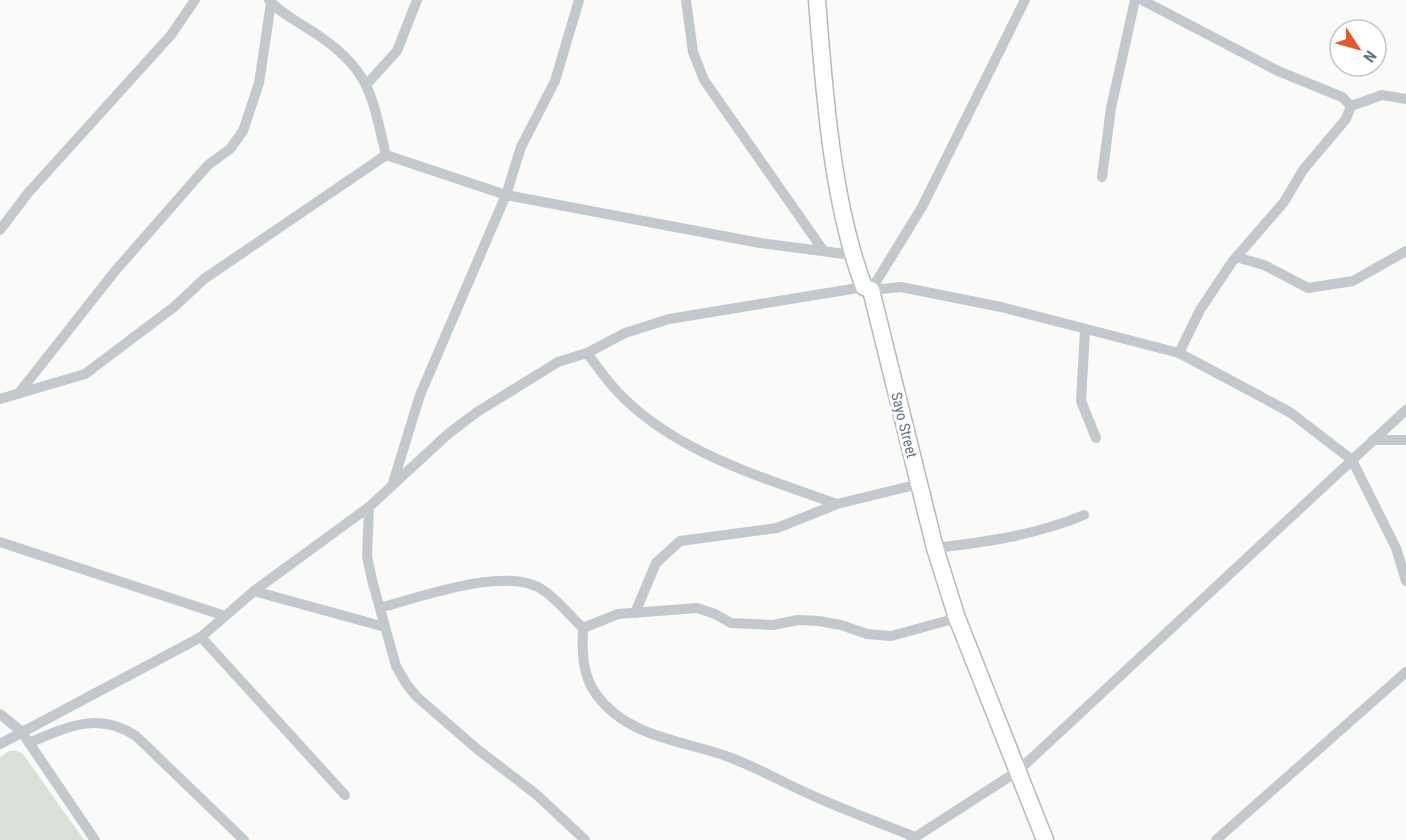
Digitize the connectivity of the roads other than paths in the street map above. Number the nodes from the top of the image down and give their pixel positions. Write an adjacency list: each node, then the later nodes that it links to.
1 (195, 0): 16 (street)
2 (417, 0): 10 (street)
3 (579, 0): 15 (street)
4 (686, 0): 17 (street)
5 (817, 0): 19 (street, Sayo Street)
6 (1025, 0): 21 (street)
7 (1135, 0): 14 (street)
8 (1142, 0): 12 (street)
9 (270, 1): 10 (street); 25 (street)
10 (367, 84): 13 (street)
11 (1406, 99): 12 (street)
12 (1351, 106): 20 (street)
13 (386, 155): 15 (street); 25 (street)
14 (1102, 177)
15 (506, 195): 17 (street); 33 (street)
16 (0, 230)
17 (823, 250): 19 (street)
18 (1406, 251): 20 (street)
19 (852, 255): 21 (street, Sayo Street)
20 (1236, 257): 23 (street)
21 (867, 288): 22 (street); 24 (street); 32 (street, Sayo Street)
22 (1085, 330): 23 (street); 28 (street)
23 (1179, 352): 31 (street)
24 (587, 353): 33 (street); 34 (street)
25 (18, 394): 26 (street)
26 (0, 399)
27 (1406, 410): 29 (street)
28 (1096, 438)
29 (1373, 440): 30 (street); 31 (street)
30 (1406, 440)
31 (1352, 460): 39 (street); 53 (street)
32 (919, 484): 34 (street); 38 (street, Sayo Street)
33 (391, 487): 35 (street)
34 (837, 504): 42 (street)
35 (369, 507): 40 (street); 41 (street)
36 (1084, 515): 38 (street)
37 (0, 542): 43 (street)
38 (935, 548): 44 (street, Sayo Street)
39 (1406, 581)
40 (254, 591): 43 (street); 45 (street)
41 (382, 607): 45 (street); 46 (street)
42 (635, 613): 44 (street); 46 (street)
43 (225, 616): 47 (street)
44 (957, 618): 53 (street, Sayo Street)
45 (385, 627): 58 (street)
46 (583, 628): 55 (street)
47 (201, 637): 50 (street); 54 (street)
48 (1406, 672): 60 (street)
49 (0, 714): 50 (street)
50 (21, 731): 51 (street); 52 (street)
51 (29, 743): 56 (street); 57 (street)
52 (0, 744)
53 (1018, 771): 55 (street); 59 (street, Sayo Street)
54 (345, 795)
55 (913, 839)
56 (95, 840)
57 (244, 840)
58 (585, 840)
59 (1045, 840)
60 (1216, 840)

